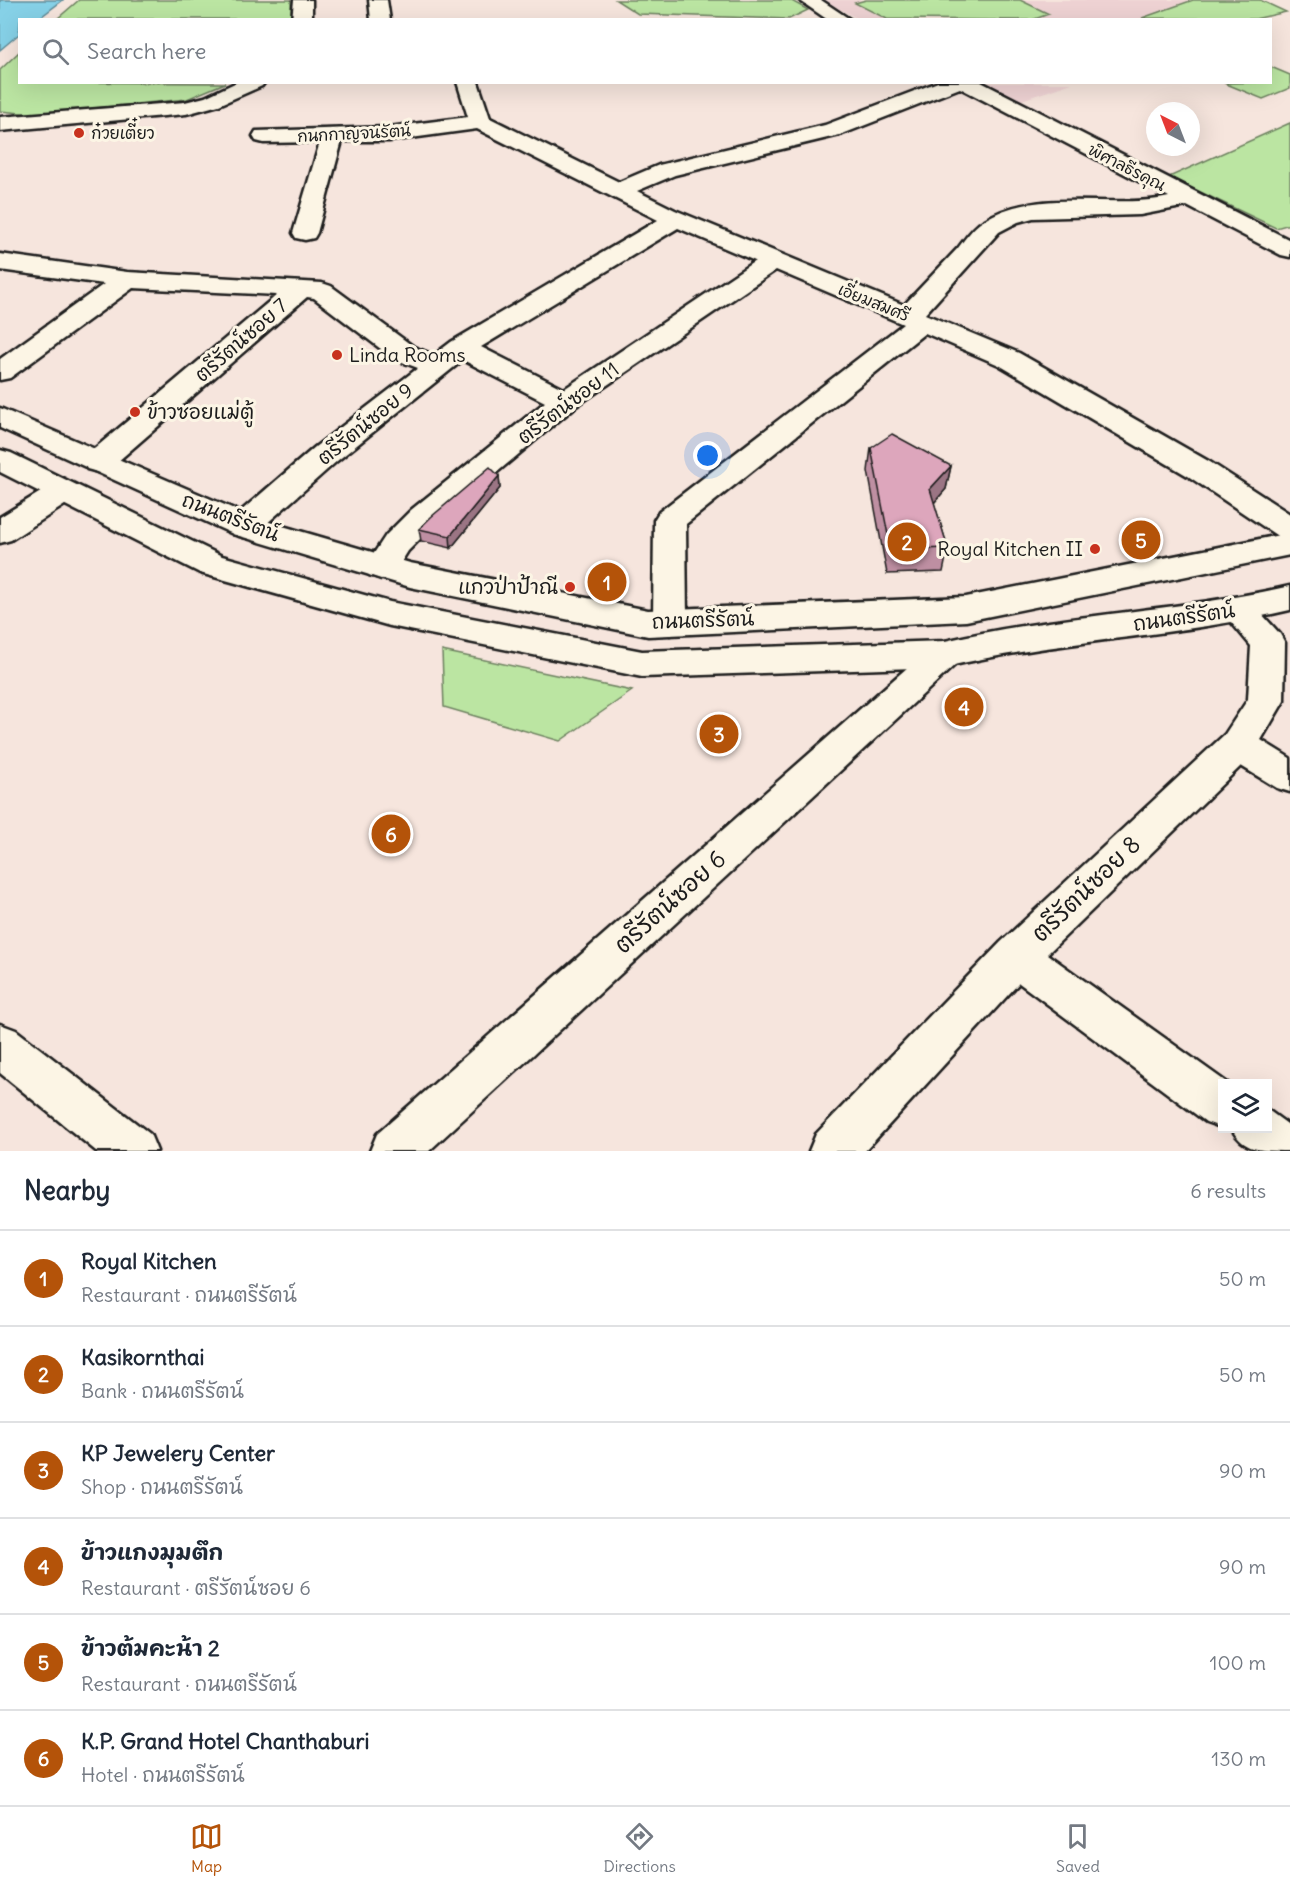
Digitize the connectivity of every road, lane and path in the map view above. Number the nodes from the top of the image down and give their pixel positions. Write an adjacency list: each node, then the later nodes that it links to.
1 (303, 0): 4 (street)
2 (378, 0): 5 (street)
3 (808, 0): 6 (street)
4 (302, 18)
5 (381, 18)
6 (839, 18)
7 (250, 84): 12 (street)
8 (467, 84): 11 (street)
9 (953, 84): 15 (street)
10 (968, 84): 16 (street, พิศาลธีรคุณ)
11 (480, 122): 13 (street, กนกกาญจนรัตน์); 15 (street, เอี่ยมสมศรี)
12 (0, 124)
13 (333, 135): 14 (street, กนกกาญจนรัตน์); 18 (street)
14 (264, 136)
15 (618, 191): 17 (street, เอี่ยมสมศรี)
16 (1189, 199): 19 (street, พิศาลธีรคุณ); 24 (street)
17 (677, 219): 20 (street, เอี่ยมสมศรี); 25 (street, ตรีรัตน์ซอย 9)
18 (305, 233)
19 (1290, 250)
20 (772, 261): 24 (street, เอี่ยมสมศรี); 28 (street, ตรีรัตน์ซอย 11)
21 (0, 262): 22 (street)
22 (128, 280): 23 (street); 27 (street)
23 (301, 288): 26 (street); 31 (street, ตรีรัตน์ซอย 7)
24 (915, 319): 34 (street, เอี่ยมสมศรี); 40 (street)
25 (461, 348): 26 (street, ตรีรัตน์ซอย 9); 28 (street)
26 (437, 366): 33 (street, ตรีรัตน์ซอย 9)
27 (0, 372)
28 (565, 401): 37 (street, ตรีรัตน์ซอย 11)
29 (0, 417): 31 (street, ถนนตรีรัตน์)
30 (0, 460): 32 (street, ถนนตรีรัตน์)
31 (98, 462): 33 (street, ถนนตรีรัตน์)
32 (63, 492): 35 (street); 42 (street, ถนนตรีรัตน์)
33 (244, 526): 37 (street, ถนนตรีรัตน์)
34 (1290, 529)
35 (0, 532)
36 (1290, 544): 40 (street, ถนนตรีรัตน์)
37 (381, 567): 40 (street, ถนนตรีรัตน์)
38 (1290, 598): 39 (street, ถนนตรีรัตน์)
39 (1238, 610): 41 (street, ตรีรัตน์ซอย 8); 42 (street, ถนนตรีรัตน์)
40 (670, 622)
41 (1279, 649): 43 (street, ตรีรัตน์ซอย 8)
42 (945, 654): 50 (street, ตรีรัตน์ซอย 6)
43 (1238, 745): 44 (street); 45 (street, ตรีรัตน์ซอย 8)
44 (1290, 777)
45 (1016, 956): 47 (street); 51 (street, ตรีรัตน์ซอย 8)
46 (0, 1045): 49 (street)
47 (1218, 1103)
48 (1261, 1133): 52 (street)
49 (133, 1151)
50 (394, 1151)
51 (833, 1151)
52 (1284, 1151)

